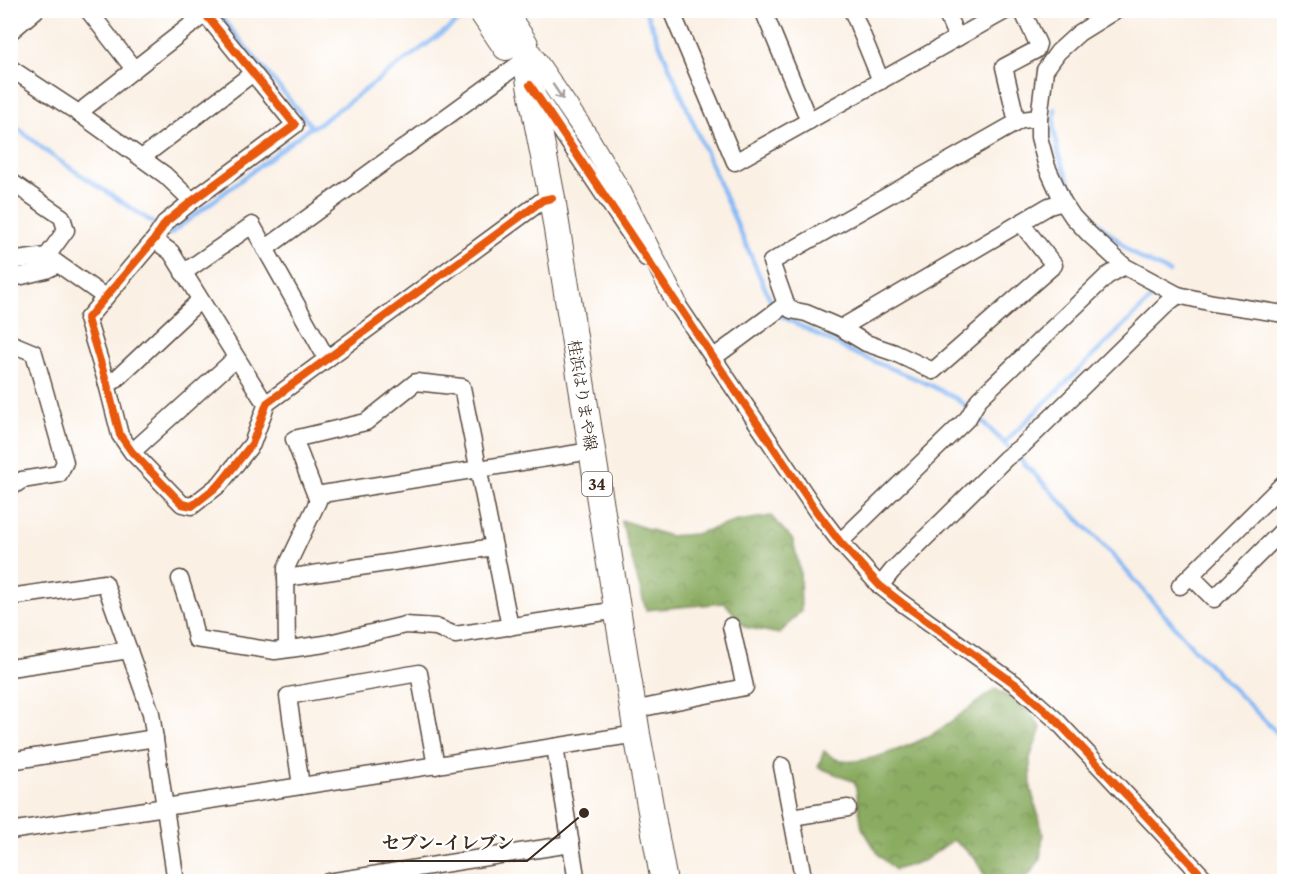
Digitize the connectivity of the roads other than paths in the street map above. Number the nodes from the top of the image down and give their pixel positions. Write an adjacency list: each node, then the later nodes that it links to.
1 (36, 10): 12 (street)
2 (88, 10): 16 (street)
3 (671, 10): 21 (street)
4 (763, 10): 21 (street)
5 (852, 10): 18 (street)
6 (945, 10): 13 (street)
7 (1007, 10): 13 (street)
8 (1022, 10): 22 (street)
9 (1116, 10): 20 (street)
10 (204, 12): 16 (street); 17 (street)
11 (489, 12): 14 (main road, 桂浜はりまや線 / 34)
12 (10, 32)
13 (957, 38): 18 (street)
14 (525, 65): 23 (street); 24 (main road, 桂浜はりまや線 / 34); 32 (street); 41 (street, one-way to 41)
15 (10, 68): 19 (street)
16 (134, 69): 19 (street)
17 (253, 74): 25 (street); 28 (street)
18 (881, 81): 21 (street)
19 (80, 114): 25 (street)
20 (1039, 118): 22 (street); 29 (street)
21 (809, 121)
22 (1017, 122): 42 (street)
23 (569, 143): 24 (street); 41 (street)
24 (543, 151): 27 (main road, 桂浜はりまや線 / 34)
25 (143, 159): 28 (street)
26 (10, 181): 33 (street)
27 (552, 198): 48 (street); 51 (main road, 桂浜はりまや線 / 34)
28 (192, 201): 31 (street)
29 (1063, 202): 30 (street); 35 (street)
30 (1021, 223): 44 (street); 44 (street)
31 (154, 240): 36 (street); 39 (street)
32 (266, 249): 36 (street); 48 (street)
33 (53, 260): 34 (street); 37 (street); 39 (street)
34 (10, 261)
35 (1124, 266): 38 (street); 58 (street)
36 (183, 273): 40 (street)
37 (10, 279)
38 (1178, 295): 43 (street); 62 (street)
39 (105, 297): 49 (street)
40 (200, 300): 46 (street); 49 (street)
41 (676, 302): 47 (street)
42 (780, 309): 44 (street); 47 (street)
43 (1284, 314)
44 (841, 328)
45 (10, 343): 55 (street)
46 (236, 358): 50 (street); 52 (street)
47 (713, 358): 58 (street)
48 (327, 359): 50 (street)
49 (107, 384): 52 (street)
50 (267, 404): 52 (street)
51 (591, 451): 53 (street); 64 (main road, 桂浜はりまや線 / 34)
52 (132, 452)
53 (478, 469): 56 (street); 56 (street); 59 (street)
54 (1284, 483): 57 (street)
55 (10, 488)
56 (316, 495): 60 (street)
57 (1284, 529)
58 (840, 542): 62 (street)
59 (494, 547): 60 (street); 66 (street)
60 (286, 578): 67 (street)
61 (180, 579): 67 (street)
62 (880, 586): 87 (street)
63 (10, 597): 68 (street)
64 (618, 610): 66 (street); 70 (main road, 桂浜はりまや線 / 34)
65 (731, 626): 70 (street)
66 (510, 627): 67 (street)
67 (287, 649)
68 (129, 650): 69 (street); 71 (street)
69 (10, 668)
70 (635, 722): 72 (street); 85 (main road, 桂浜はりまや線 / 34)
71 (155, 738): 73 (street); 77 (street)
72 (555, 747): 74 (street); 81 (street)
73 (10, 760)
74 (436, 766): 76 (street); 76 (street)
75 (782, 766): 79 (street)
76 (301, 786): 77 (street)
77 (165, 807): 80 (street); 83 (street)
78 (848, 808): 79 (street)
79 (792, 818): 86 (street)
80 (10, 831)
81 (571, 844): 82 (street); 84 (street)
82 (330, 881)
83 (176, 882)
84 (577, 882)
85 (664, 882)
86 (804, 882)
87 (1208, 882)

